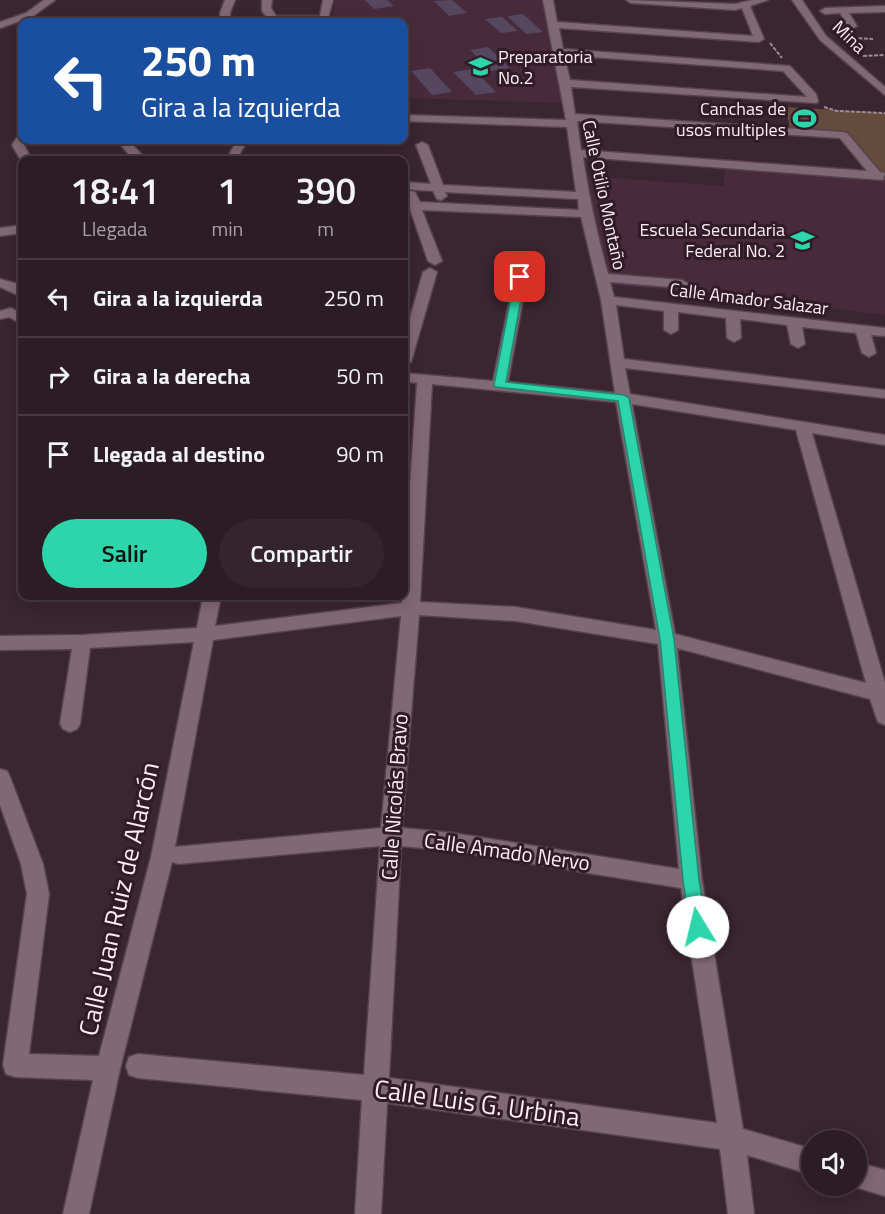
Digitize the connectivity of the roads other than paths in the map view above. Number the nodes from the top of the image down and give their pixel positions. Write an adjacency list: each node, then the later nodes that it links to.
1 (50, 0): 14 (street)
2 (230, 0): 15 (street)
3 (267, 0): 16 (street)
4 (328, 0): 17 (street)
5 (548, 0): 20 (street, Calle Otilio Montaño)
6 (631, 0): 9 (street)
7 (763, 0): 10 (street)
8 (797, 0): 24 (street, Mina)
9 (710, 3): 10 (street)
10 (745, 5): 20 (street)
11 (880, 9): 12 (street)
12 (843, 10): 13 (street); 21 (street)
13 (825, 11)
14 (20, 18)
15 (225, 18)
16 (272, 18)
17 (325, 18)
18 (18, 19): 19 (street)
19 (0, 25)
20 (554, 25): 22 (street, Calle Otilio Montaño)
21 (852, 26)
22 (559, 52): 23 (street, Calle Otilio Montaño); 23 (street)
23 (565, 82): 26 (street, Calle Otilio Montaño)
24 (885, 92)
25 (408, 118): 26 (street)
26 (570, 121): 29 (street, Calle Otilio Montaño); 31 (street)
27 (126, 144): 30 (street)
28 (422, 145): 33 (street)
29 (576, 153): 31 (street); 34 (street, Calle Otilio Montaño)
30 (136, 156)
31 (880, 176)
32 (408, 186): 33 (street)
33 (438, 188): 34 (street); 36 (street)
34 (585, 196): 37 (street, Calle Otilio Montaño)
35 (408, 206): 36 (street); 56 (street)
36 (444, 207): 37 (street)
37 (586, 214): 41 (street, Calle Otilio Montaño)
38 (18, 230): 39 (street)
39 (0, 232)
40 (520, 277): 61 (street)
41 (604, 278): 43 (street); 45 (street, Calle Otilio Montaño)
42 (0, 283): 44 (street)
43 (682, 284)
44 (18, 287)
45 (608, 300): 46 (street, Calle Amador Salazar); 58 (street, Calle Otilio Montaño)
46 (670, 308): 48 (street, Calle Amador Salazar); 52 (street)
47 (0, 315): 49 (street)
48 (733, 315): 50 (street, Calle Amador Salazar); 54 (street)
49 (18, 317)
50 (794, 323): 51 (street, Calle Amador Salazar); 55 (street)
51 (862, 329): 53 (street, Calle Amador Salazar); 57 (street)
52 (671, 330)
53 (885, 332)
54 (734, 338)
55 (798, 344)
56 (408, 348)
57 (869, 353)
58 (617, 363): 62 (street); 63 (street, Calle Otilio Montaño)
59 (408, 377): 60 (street)
60 (425, 379): 61 (street); 67 (street, Calle Nicolás Bravo)
61 (500, 385): 63 (street)
62 (885, 394)
63 (624, 398): 64 (street); 69 (street, Calle Otilio Montaño)
64 (803, 429): 65 (street); 72 (street)
65 (885, 440)
66 (211, 600): 68 (street, Calle Juan Ruiz de Alarcón)
67 (411, 608): 68 (street); 69 (street); 76 (street, Calle Nicolás Bravo)
68 (206, 634): 70 (street); 80 (street, Calle Juan Ruiz de Alarcón)
69 (667, 639): 72 (street); 78 (street, Calle Otilio Montaño)
70 (82, 642): 71 (street); 74 (street)
71 (0, 643)
72 (882, 694): 73 (street)
73 (885, 717)
74 (70, 724)
75 (0, 777): 80 (street)
76 (391, 836): 77 (street, Calle Amado Nervo); 78 (street, Calle Amado Nervo); 81 (street, Calle Nicolás Bravo)
77 (178, 855)
78 (691, 880): 82 (street, Calle Otilio Montaño)
79 (138, 1066): 81 (street, Calle Luis G. Urbina)
80 (108, 1069): 86 (street, Calle Juan Ruiz de Alarcón)
81 (376, 1089): 82 (street, Calle Luis G. Urbina); 87 (street, Calle Nicolás Bravo)
82 (732, 1138): 83 (street, Calle Luis G. Urbina); 88 (street, Calle Otilio Montaño)
83 (801, 1159)
84 (867, 1178): 85 (street)
85 (885, 1183)
86 (76, 1214)
87 (368, 1214)
88 (741, 1214)

